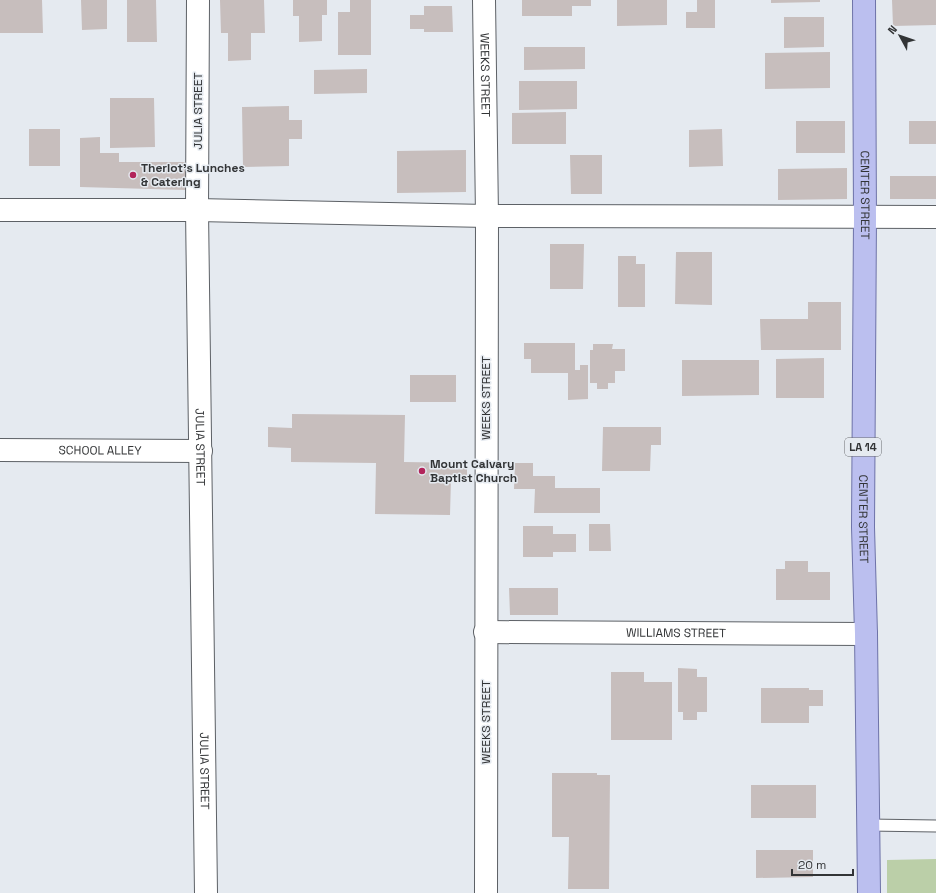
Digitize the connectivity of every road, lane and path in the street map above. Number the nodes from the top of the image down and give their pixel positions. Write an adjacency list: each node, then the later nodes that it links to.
1 (198, 0): 5 (street, JULIA STREET)
2 (484, 0): 6 (street, WEEKS STREET)
3 (864, 0): 7 (main road, CENTER STREET / LA 14)
4 (0, 210): 5 (street)
5 (197, 210): 6 (street); 10 (street, JULIA STREET)
6 (487, 216): 7 (street); 11 (street, WEEKS STREET)
7 (865, 218): 8 (street); 12 (main road, CENTER STREET / LA 14)
8 (936, 218)
9 (0, 450): 10 (street, SCHOOL ALLEY)
10 (201, 451): 15 (street, JULIA STREET)
11 (486, 632): 12 (street, WILLIAMS STREET); 16 (street, WEEKS STREET)
12 (866, 634): 13 (main road, CENTER STREET / LA 14)
13 (868, 825): 14 (lane); 17 (main road, CENTER STREET / LA 14)
14 (936, 826)
15 (206, 893)
16 (486, 893)
17 (869, 893)

